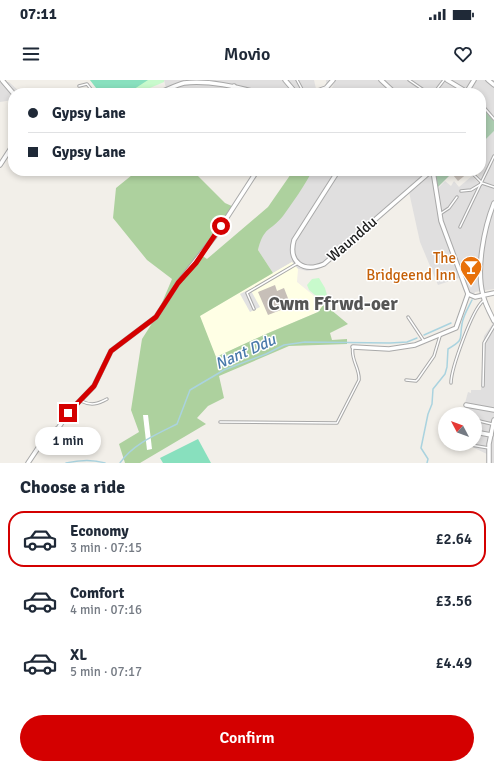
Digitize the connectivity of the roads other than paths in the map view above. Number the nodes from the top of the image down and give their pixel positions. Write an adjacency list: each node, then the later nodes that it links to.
1 (2, 80): 15 (street)
2 (285, 80): 19 (street)
3 (333, 80): 20 (street)
4 (381, 80): 11 (street)
5 (388, 80): 11 (street)
6 (409, 80): 22 (lane)
7 (444, 80): 23 (lane)
8 (448, 80): 24 (street)
9 (488, 80): 12 (street)
10 (186, 81): 14 (street); 17 (street)
11 (384, 83): 21 (street)
12 (494, 85)
13 (79, 86): 16 (lane)
14 (234, 86): 18 (street)
15 (9, 88)
16 (90, 88)
17 (170, 88)
18 (241, 88)
19 (292, 88)
20 (326, 88)
21 (390, 88)
22 (421, 88)
23 (438, 88)
24 (460, 88)
25 (486, 110): 26 (lane)
26 (494, 119)
27 (8, 153): 29 (street)
28 (494, 156): 30 (lane)
29 (0, 165)
30 (486, 174)
31 (254, 176): 59 (street)
32 (335, 176): 44 (street)
33 (423, 176): 44 (street, Waunddu)
34 (430, 176): 42 (street)
35 (475, 176): 37 (lane)
36 (485, 176): 37 (lane)
37 (482, 183): 38 (lane); 39 (lane); 43 (lane)
38 (494, 187)
39 (461, 190)
40 (457, 197): 42 (lane)
41 (494, 203): 47 (street)
42 (440, 214): 46 (street)
43 (460, 227)
44 (298, 263): 48 (lane)
45 (494, 293): 47 (street)
46 (468, 294): 47 (street); 52 (street)
47 (484, 298): 50 (street); 56 (lane)
48 (254, 309)
49 (408, 317): 53 (lane)
50 (494, 321)
51 (494, 326): 57 (lane)
52 (440, 334): 53 (street); 55 (lane)
53 (424, 341): 54 (street)
54 (353, 347): 63 (lane)
55 (406, 380)
56 (452, 384)
57 (483, 386)
58 (107, 399): 59 (lane)
59 (81, 401): 69 (street)
60 (466, 405): 61 (street)
61 (494, 410)
62 (482, 421): 64 (lane)
63 (220, 422)
64 (494, 423): 66 (street)
65 (482, 433): 66 (street)
66 (491, 435): 68 (street)
67 (482, 447): 68 (lane)
68 (489, 448): 70 (street)
69 (28, 463)
70 (489, 463)

